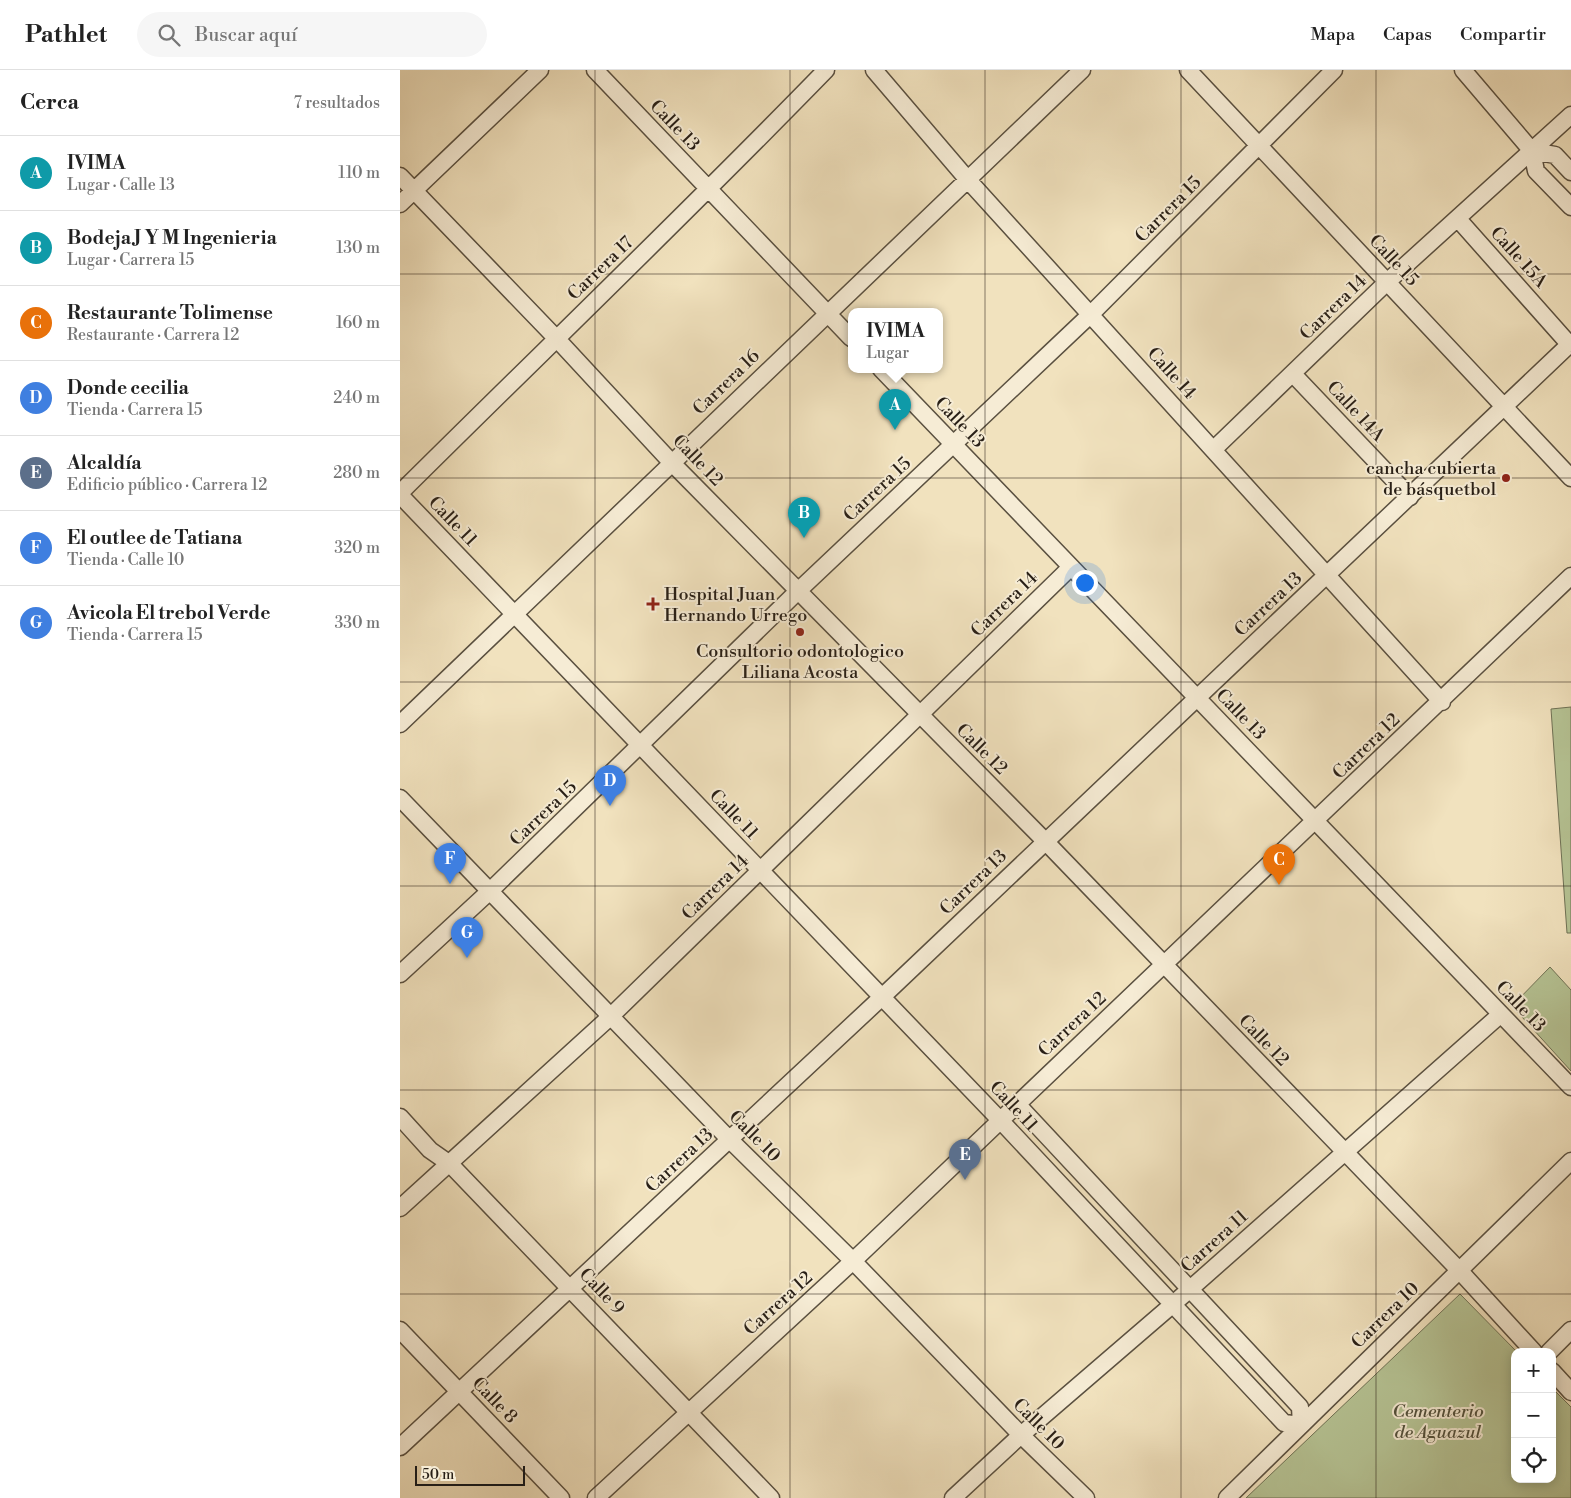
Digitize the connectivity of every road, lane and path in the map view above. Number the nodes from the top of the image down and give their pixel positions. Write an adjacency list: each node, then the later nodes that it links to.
1 (540, 70): 15 (street)
2 (595, 70): 16 (street, Calle 13)
3 (826, 70): 16 (street, Carrera 17)
4 (874, 70): 14 (street, Calle 14)
5 (1082, 70): 14 (street, Carrera 16)
6 (1188, 70): 10 (street, Calle 15)
7 (1334, 70): 10 (street, Carrera 15)
8 (1463, 70): 11 (street)
9 (1571, 115): 11 (street, Carrera 14)
10 (1259, 146): 20 (street, Calle 15); 22 (street, Carrera 15)
11 (1532, 151): 12 (street); 18 (street); 19 (street, Carrera 14)
12 (1571, 172)
13 (400, 176): 15 (street, Calle 12)
14 (968, 180): 21 (street, Carrera 16); 22 (street, Calle 14)
15 (414, 190): 17 (street); 24 (street, Calle 12)
16 (709, 190): 21 (street, Calle 13); 24 (street, Carrera 17)
17 (400, 204)
18 (1571, 206)
19 (1458, 219): 20 (street, Carrera 14); 25 (street, Calle 15A)
20 (1387, 282): 27 (street, Carrera 14); 28 (street, Calle 15)
21 (828, 313): 23 (street, Calle 13); 31 (street, Carrera 16)
22 (1091, 314): 29 (street, Carrera 15); 30 (street, Calle 14)
23 (848, 335)
24 (556, 338): 31 (street, Calle 12); 33 (street, Carrera 17)
25 (1570, 343): 28 (street, Carrera 13)
26 (885, 373): 29 (street, Calle 13)
27 (1293, 374): 30 (street, Carrera 14); 34 (street, Calle 14A)
28 (1504, 406): 32 (street, Calle 15); 34 (street, Carrera 13)
29 (953, 444): 35 (street, Calle 13); 38 (street, Carrera 15)
30 (1214, 449): 36 (street, Calle 14)
31 (671, 462): 38 (street, Calle 12); 39 (street, Carrera 16)
32 (1571, 478)
33 (400, 494): 39 (street, Calle 11)
34 (1410, 497): 36 (street, Carrera 13)
35 (1071, 567): 40 (street, Calle 13); 42 (street, Carrera 14)
36 (1326, 576): 40 (street, Carrera 13); 41 (street, Calle 14)
37 (1571, 576): 41 (street, Carrera 12)
38 (798, 591): 42 (street, Calle 12); 44 (street, Carrera 15)
39 (514, 614): 43 (street, Carrera 16); 44 (street, Calle 11)
40 (1197, 698): 46 (street, Calle 13); 47 (street, Carrera 13)
41 (1442, 702): 46 (street, Carrera 12)
42 (920, 715): 47 (street, Calle 12); 48 (street, Carrera 14)
43 (400, 724)
44 (641, 746): 48 (street, Calle 11); 49 (street, Carrera 15)
45 (400, 798): 49 (street, Calle 10)
46 (1316, 821): 50 (street, Carrera 12); 53 (street, Calle 13)
47 (1045, 841): 50 (street, Calle 12); 52 (street, Carrera 13)
48 (761, 870): 52 (street, Calle 11); 54 (street, Carrera 14)
49 (492, 890): 51 (street, Carrera 15); 54 (street, Calle 10)
50 (1164, 965): 56 (street, Carrera 12); 60 (street, Calle 12)
51 (400, 974)
52 (882, 997): 58 (street, Calle 11); 59 (street, Carrera 13)
53 (1501, 1014): 55 (street, Calle 13); 60 (street, Carrera 11)
54 (610, 1017): 59 (street, Calle 10); 62 (street, Carrera 14)
55 (1571, 1087)
56 (1017, 1104): 58 (street, Carrera 12); 67 (street, Calle 11)
57 (400, 1117): 62 (street, Calle 9)
58 (1000, 1120): 64 (street, Carrera 12); 68 (street, Calle 11)
59 (730, 1140): 64 (street, Calle 10); 66 (street, Carrera 13)
60 (1345, 1151): 65 (street, Calle 12); 67 (street, Carrera 11)
61 (1571, 1160): 65 (street, Carrera 10)
62 (450, 1164): 63 (street, Carrera 14); 66 (street, Calle 9)
63 (400, 1208)
64 (853, 1261): 76 (street, Carrera 12); 78 (street, Calle 10)
65 (1459, 1270): 71 (street, Calle 12); 77 (street, Carrera 10)
66 (571, 1287): 74 (street, Carrera 13); 76 (street, Calle 9)
67 (1190, 1289): 68 (street, Carrera 11); 77 (street, Calle 11)
68 (1172, 1305): 77 (street, Calle 11); 78 (street, Carrera 11)
69 (400, 1330): 74 (street, Calle 8)
70 (1571, 1330): 72 (street)
71 (1530, 1348)
72 (1553, 1348)
73 (1556, 1375): 75 (street)
74 (460, 1392): 79 (street, Carrera 13); 80 (street, Calle 8)
75 (1571, 1392)
76 (689, 1411): 81 (street, Carrera 12); 82 (street, Calle 9)
77 (1302, 1425): 85 (street, Carrera 10)
78 (1021, 1435): 83 (street, Carrera 11); 84 (street, Calle 10)
79 (400, 1447)
80 (560, 1498)
81 (596, 1498)
82 (772, 1498)
83 (953, 1498)
84 (1086, 1498)
85 (1227, 1498)

